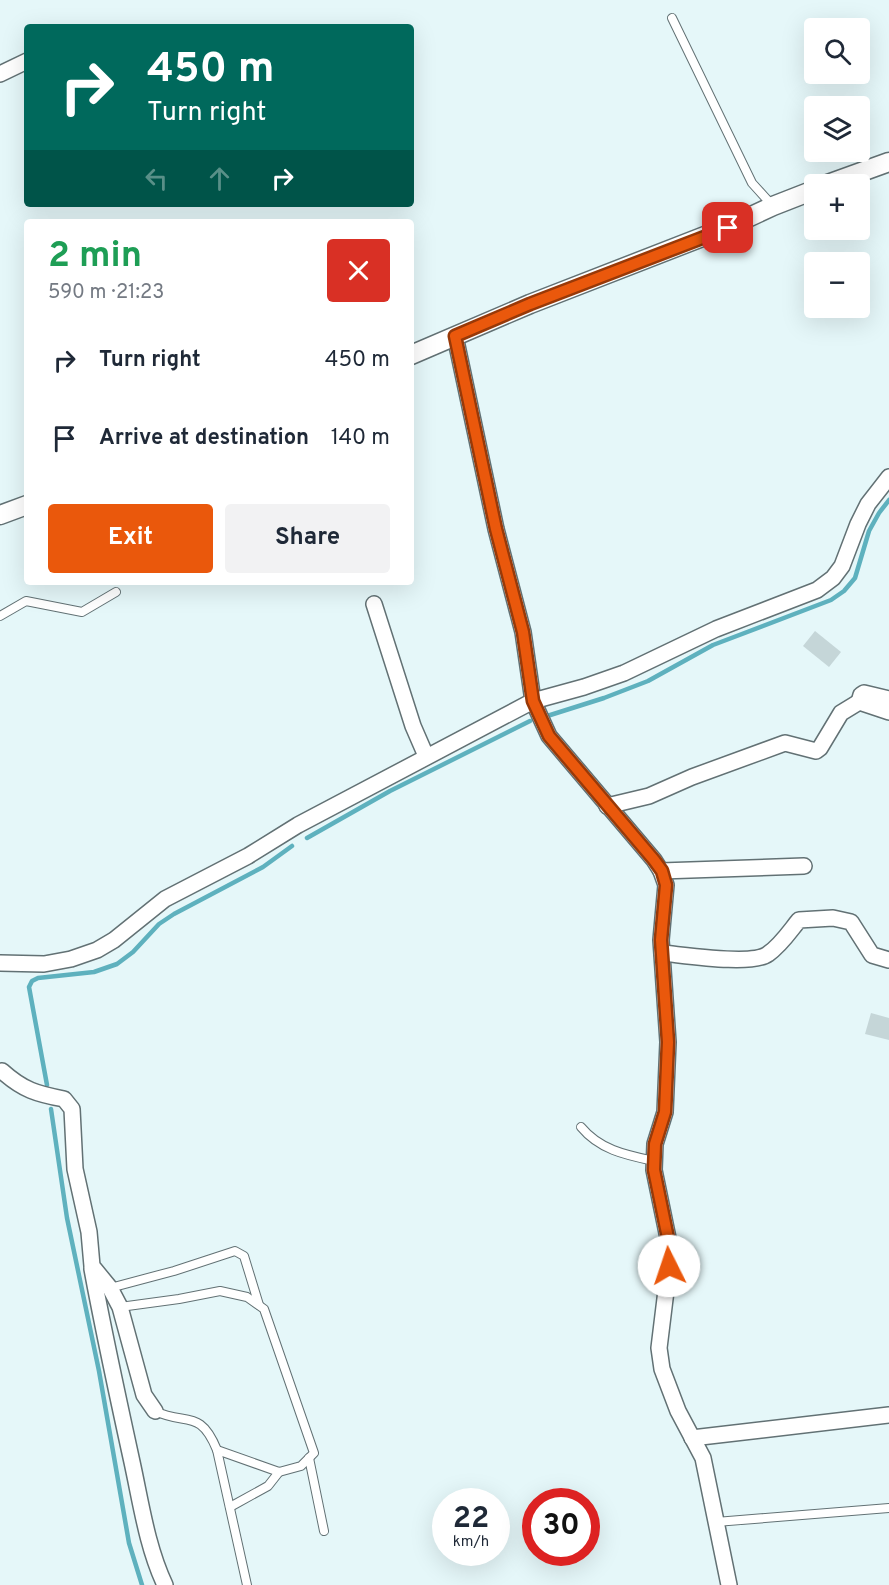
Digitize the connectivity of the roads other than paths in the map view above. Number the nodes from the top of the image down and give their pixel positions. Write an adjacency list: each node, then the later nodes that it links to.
1 (672, 18): 7 (lane)
2 (24, 62): 3 (street)
3 (0, 74)
4 (889, 162): 5 (street)
5 (856, 174)
6 (804, 194): 7 (street)
7 (773, 206): 8 (street)
8 (455, 336): 9 (street); 17 (street)
9 (414, 354)
10 (889, 477): 17 (street)
11 (24, 506): 12 (street)
12 (0, 515)
13 (116, 592): 15 (lane)
14 (374, 604): 20 (street)
15 (0, 616)
16 (889, 699): 18 (street)
17 (533, 701): 20 (street); 21 (street)
18 (859, 702): 19 (street); 21 (street)
19 (889, 712)
20 (426, 756): 26 (street)
21 (607, 806): 23 (street)
22 (804, 866): 23 (street)
23 (662, 871): 24 (street)
24 (662, 954): 25 (street); 29 (street)
25 (889, 960)
26 (0, 963)
27 (1, 1069): 30 (street)
28 (580, 1127): 29 (lane)
29 (654, 1161): 36 (street)
30 (92, 1266): 31 (street); 44 (street)
31 (110, 1288): 32 (lane); 33 (street)
32 (259, 1305): 33 (lane); 38 (lane)
33 (120, 1307): 34 (street)
34 (155, 1411): 37 (lane)
35 (889, 1415): 36 (street)
36 (692, 1438): 42 (street)
37 (217, 1450): 39 (lane); 40 (lane)
38 (309, 1458): 39 (lane); 43 (lane)
39 (279, 1472): 40 (lane)
40 (230, 1507): 45 (lane)
41 (889, 1508): 42 (lane)
42 (716, 1522): 46 (street)
43 (324, 1531)
44 (165, 1585)
45 (247, 1585)
46 (729, 1585)

